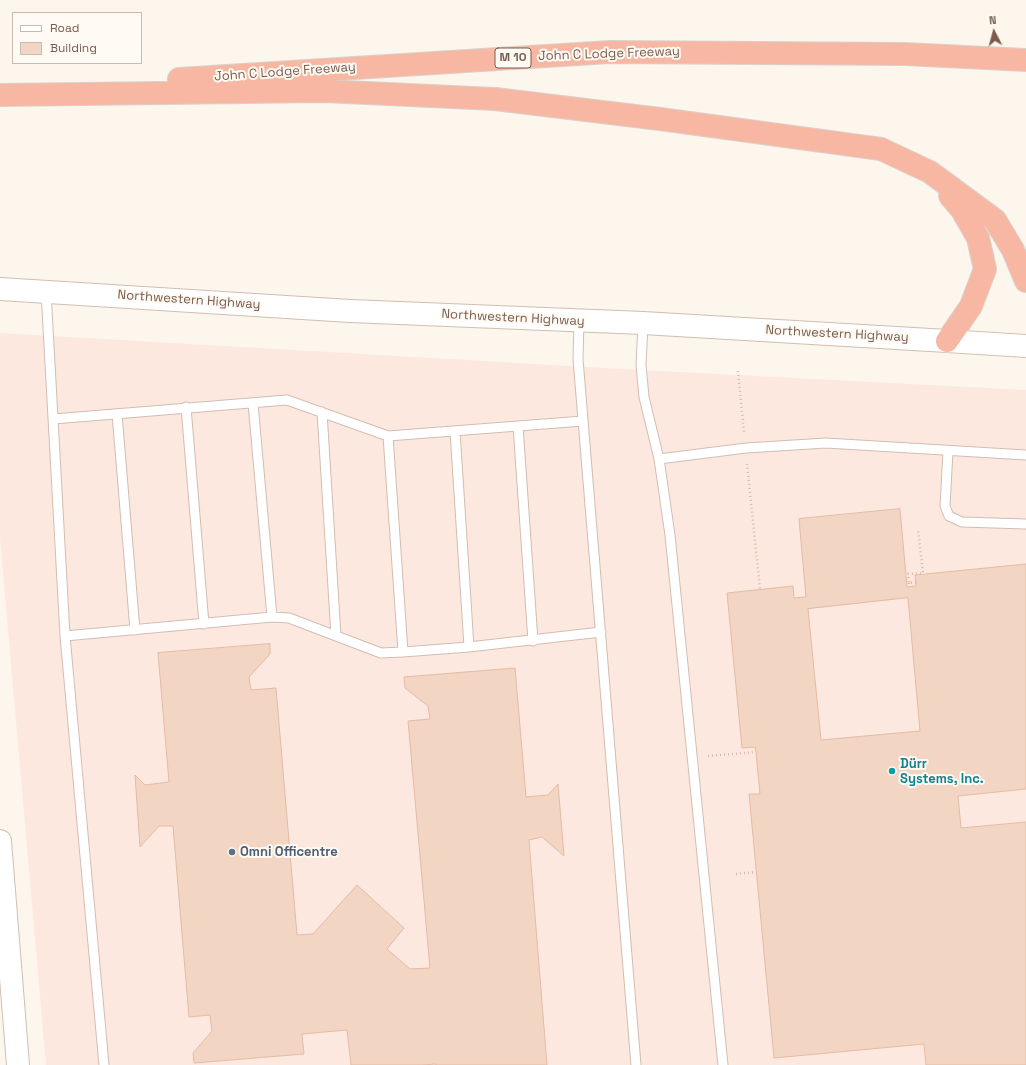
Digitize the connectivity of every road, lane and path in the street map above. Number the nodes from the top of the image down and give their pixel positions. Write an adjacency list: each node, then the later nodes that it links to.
1 (1026, 60): 2 (highway, John C Lodge Freeway / M 10)
2 (0, 90)
3 (0, 95): 4 (highway)
4 (930, 172): 5 (highway); 10 (highway)
5 (1026, 281)
6 (0, 289): 7 (street, Northwestern Highway)
7 (46, 292): 8 (street, Northwestern Highway); 17 (lane)
8 (579, 321): 9 (street, Northwestern Highway); 18 (lane)
9 (643, 323): 10 (street, Northwestern Highway); 25 (lane)
10 (947, 341): 11 (street, Northwestern Highway)
11 (1026, 346)
12 (738, 371): 22 (path)
13 (253, 403): 14 (lane); 15 (lane); 32 (lane)
14 (186, 407): 16 (lane); 33 (lane)
15 (322, 412): 21 (lane); 37 (lane)
16 (117, 414): 17 (lane); 34 (lane)
17 (53, 419): 36 (lane)
18 (583, 421): 19 (lane); 35 (lane)
19 (518, 426): 20 (lane); 38 (lane)
20 (455, 431): 21 (lane); 39 (lane)
21 (388, 436): 40 (lane)
22 (746, 448): 23 (lane); 25 (lane); 31 (path)
23 (948, 451): 24 (lane); 26 (lane)
24 (1026, 455)
25 (659, 459): 50 (lane)
26 (1026, 524)
27 (918, 529): 28 (path)
28 (909, 582): 29 (path); 30 (path)
29 (916, 582)
30 (909, 587)
31 (760, 589)
32 (272, 617): 33 (lane); 37 (lane)
33 (204, 624): 34 (lane)
34 (135, 630): 36 (lane)
35 (601, 632): 38 (lane); 49 (lane)
36 (65, 636): 48 (lane)
37 (336, 636): 40 (lane)
38 (533, 641): 39 (lane)
39 (469, 647): 40 (lane)
40 (403, 652)
41 (756, 752): 42 (path)
42 (702, 757)
43 (0, 842): 44 (street)
44 (1, 867): 47 (street)
45 (756, 872): 46 (path)
46 (736, 874)
47 (18, 1065)
48 (104, 1065)
49 (636, 1065)
50 (723, 1065)

